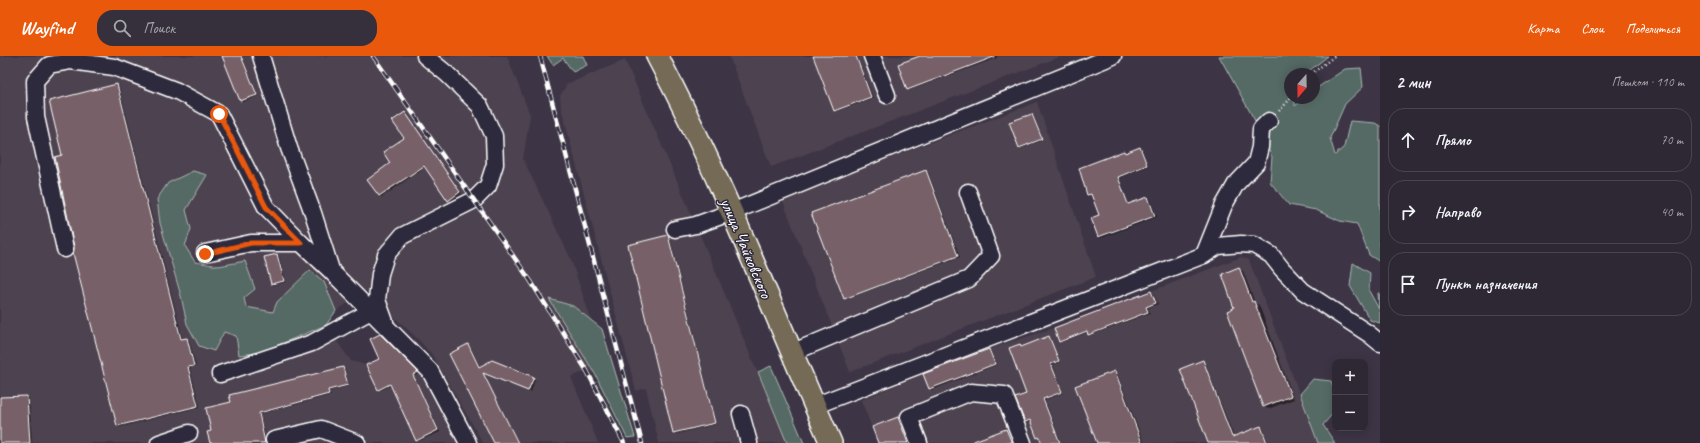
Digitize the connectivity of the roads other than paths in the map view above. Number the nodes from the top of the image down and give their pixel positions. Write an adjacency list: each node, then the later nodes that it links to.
1 (261, 56): 16 (street)
2 (425, 56): 18 (street)
3 (657, 56): 10 (main road, улица Чайковского)
4 (872, 56): 7 (street)
5 (1113, 56): 10 (street)
6 (65, 59): 12 (street); 13 (street)
7 (887, 95)
8 (1269, 121): 15 (street)
9 (968, 192): 20 (street)
10 (732, 212): 11 (street); 20 (main road, улица Чайковского)
11 (675, 229)
12 (301, 243): 14 (street); 16 (street)
13 (66, 249)
14 (205, 254)
15 (1204, 255): 19 (street); 22 (street)
16 (331, 271): 17 (street)
17 (371, 311): 18 (street); 21 (street)
18 (387, 327): 28 (street)
19 (1380, 343)
20 (791, 353): 22 (main road, улица Чайковского)
21 (220, 374)
22 (814, 406): 30 (main road, улица Чайковского)
23 (741, 414): 29 (street)
24 (189, 433): 26 (street)
25 (274, 440): 27 (street)
26 (159, 443)
27 (357, 443)
28 (468, 443)
29 (749, 443)
30 (831, 443)
31 (919, 443): 32 (street)
32 (1023, 443)

